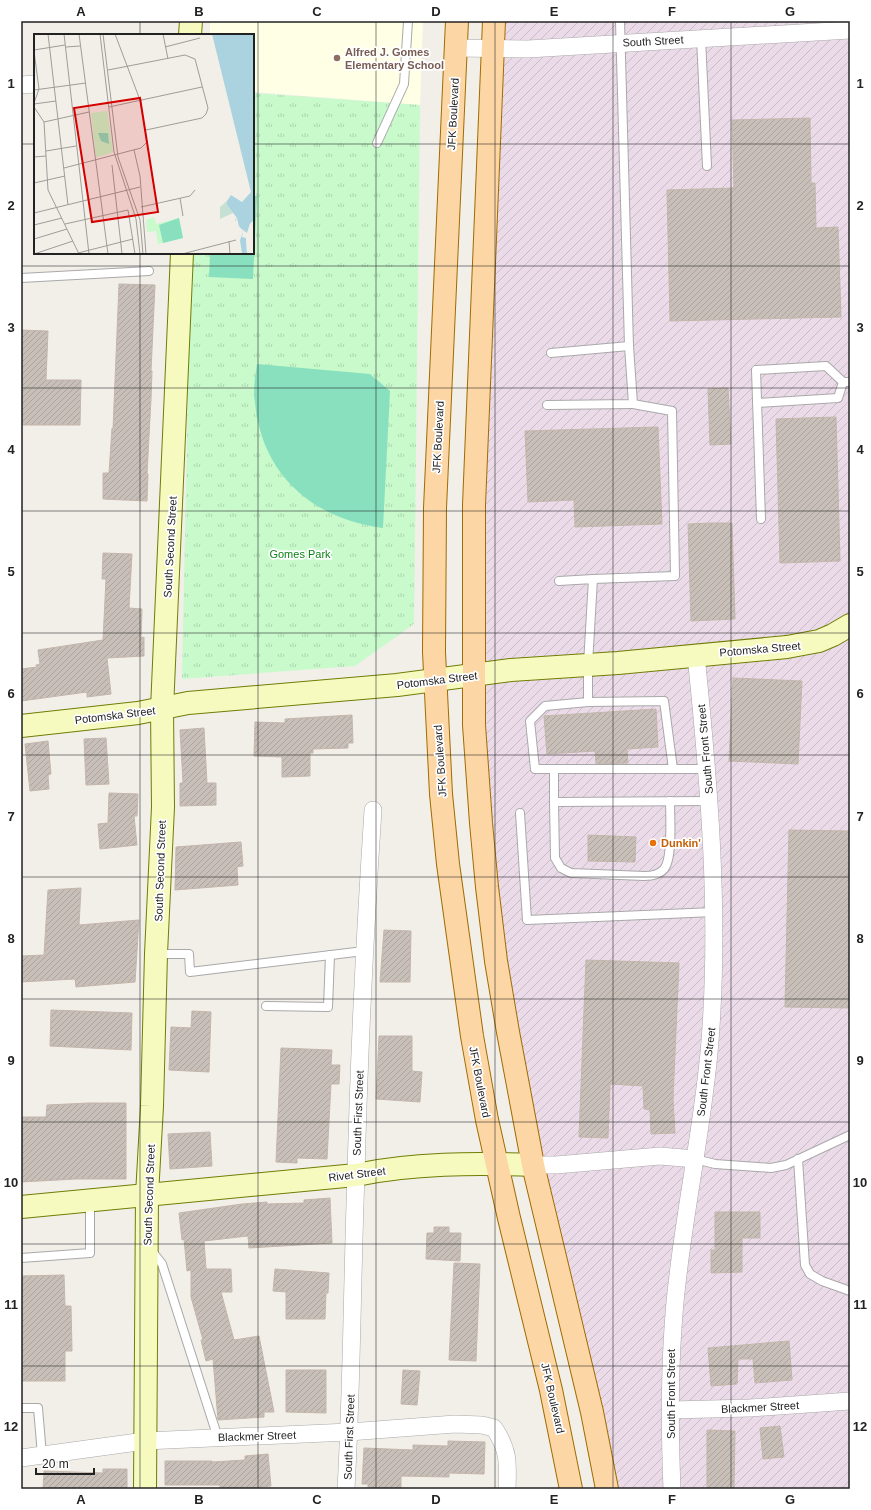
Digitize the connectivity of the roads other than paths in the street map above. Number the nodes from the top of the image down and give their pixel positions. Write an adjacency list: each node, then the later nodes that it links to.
1 (191, 21): 7 (street)
2 (408, 21): 14 (lane)
3 (457, 21): 10 (main road, JFK Boulevard)
4 (494, 21): 11 (main road)
5 (620, 21): 9 (lane)
6 (850, 30): 8 (street, South Street)
7 (190, 34)
8 (701, 38): 9 (street, South Street); 15 (lane)
9 (620, 43): 11 (street, South Street); 19 (lane)
10 (456, 48): 11 (street, South Street); 32 (main road, JFK Boulevard)
11 (493, 49): 31 (main road)
12 (34, 84): 13 (street)
13 (21, 85)
14 (377, 143)
15 (707, 166)
16 (182, 254): 34 (street, South Second Street)
17 (149, 271): 18 (lane)
18 (21, 278)
19 (629, 346): 20 (lane); 23 (lane)
20 (551, 353)
21 (847, 382): 22 (lane); 22 (lane)
22 (757, 403): 25 (lane)
23 (633, 404): 24 (lane); 26 (lane)
24 (547, 405)
25 (760, 519)
26 (594, 579): 27 (lane); 30 (lane)
27 (559, 581)
28 (850, 625): 29 (street, Potomska Street)
29 (696, 655): 30 (street, Potomska Street); 38 (street, South Front Street)
30 (588, 664): 31 (street, Potomska Street); 33 (lane)
31 (474, 675): 32 (street, Potomska Street); 53 (main road)
32 (435, 680): 34 (street, Potomska Street); 52 (main road, JFK Boulevard)
33 (588, 702): 36 (lane); 37 (lane)
34 (162, 709): 35 (street, Potomska Street); 46 (street, South Second Street)
35 (21, 726)
36 (554, 769): 37 (lane); 41 (lane)
37 (673, 769): 38 (lane)
38 (707, 769): 40 (street, South Front Street)
39 (670, 801): 40 (lane); 41 (lane); 41 (lane)
40 (710, 801): 44 (street, South Front Street)
41 (554, 802)
42 (373, 810): 45 (street, South First Street)
43 (520, 813): 44 (lane)
44 (714, 912): 50 (street, South Front Street)
45 (364, 951): 47 (lane); 54 (street, South First Street)
46 (156, 954): 47 (lane); 55 (street, South Second Street)
47 (330, 955): 48 (lane)
48 (266, 1006)
49 (850, 1135): 51 (lane)
50 (694, 1159): 51 (lane); 53 (street, Rivet Street); 63 (street, South Front Street)
51 (798, 1160): 60 (lane)
52 (497, 1164): 53 (street, Rivet Street); 54 (street, Rivet Street); 72 (main road, JFK Boulevard)
53 (533, 1165): 73 (main road)
54 (356, 1175): 55 (street, Rivet Street); 64 (street, South First Street)
55 (148, 1196): 56 (street, Rivet Street); 58 (street, South Second Street)
56 (90, 1201): 57 (street, Rivet Street); 59 (lane)
57 (21, 1207)
58 (147, 1245): 65 (lane); 66 (street, South Second Street)
59 (21, 1258)
60 (850, 1291)
61 (850, 1401): 63 (street, Blackmer Street)
62 (21, 1408): 67 (lane)
63 (671, 1410): 74 (street, South Front Street)
64 (350, 1432): 65 (street, Blackmer Street); 70 (street, South First Street); 71 (street, Blackmer Street)
65 (218, 1438): 66 (street, Blackmer Street)
66 (145, 1441): 67 (street, Blackmer Street); 69 (street, South Second Street)
67 (42, 1455): 68 (street, Blackmer Street)
68 (21, 1458)
69 (145, 1489)
70 (346, 1489)
71 (507, 1489)
72 (571, 1489)
73 (607, 1489)
74 (672, 1489)

